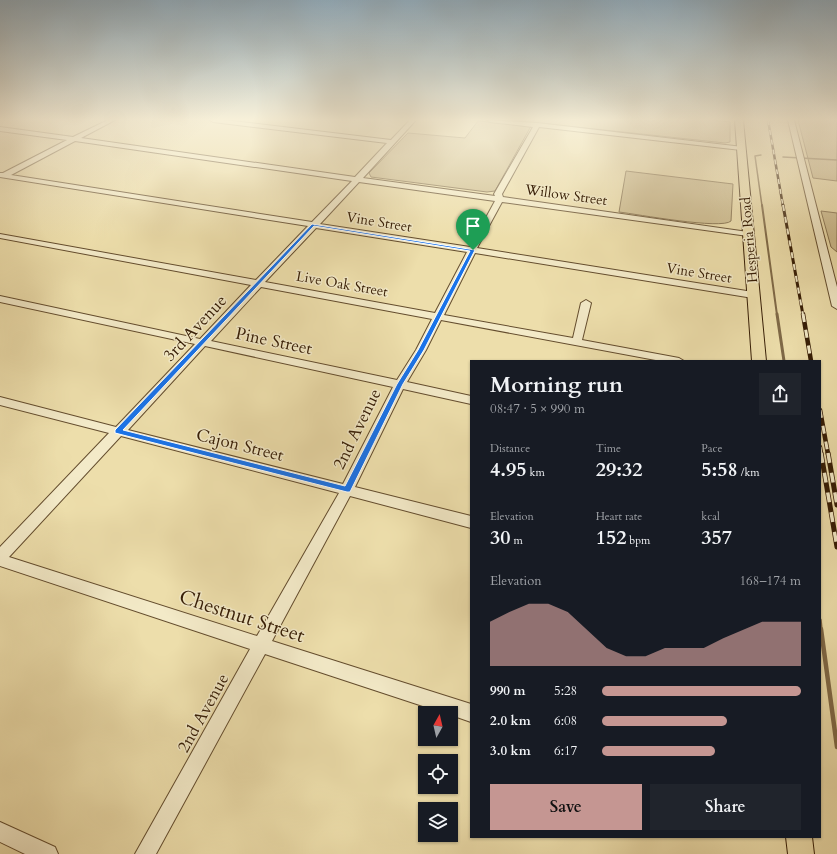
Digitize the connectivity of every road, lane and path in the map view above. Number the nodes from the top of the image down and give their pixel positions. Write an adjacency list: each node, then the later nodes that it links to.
1 (32, 160): 7 (street)
2 (221, 160): 8 (street, Willow Street)
3 (375, 160): 8 (street, 3rd Avenue)
4 (517, 160): 9 (street, 2nd Avenue)
5 (742, 160): 11 (main road, Hesperia Road)
6 (800, 160): 18 (street)
7 (1, 176): 10 (street, Vine Street)
8 (357, 179): 9 (street, Willow Street); 10 (street, 3rd Avenue)
9 (500, 199): 11 (street, Willow Street); 13 (street, 2nd Avenue)
10 (313, 225): 13 (street, Vine Street); 14 (street, 3rd Avenue)
11 (748, 234): 15 (main road, Hesperia Road)
12 (0, 236): 14 (street, Live Oak Street)
13 (473, 250): 15 (street, Vine Street); 19 (street, 2nd Avenue)
14 (258, 283): 19 (street, Live Oak Street); 21 (street, 3rd Avenue)
15 (753, 295): 23 (main road, Hesperia Road)
16 (0, 299): 21 (street, Pine Street)
17 (586, 303): 20 (street)
18 (837, 306)
19 (438, 316): 20 (street, Live Oak Street); 24 (street, 2nd Avenue)
20 (577, 341): 22 (street, Live Oak Street)
21 (204, 342): 24 (street, Pine Street); 27 (street, 3rd Avenue)
22 (674, 360)
23 (759, 360)
24 (400, 384): 25 (street, Pine Street); 28 (street, 2nd Avenue)
25 (470, 400)
26 (0, 401): 27 (street, Cajon Street)
27 (118, 431): 28 (street, Cajon Street); 30 (street, 3rd Avenue)
28 (347, 490): 29 (street, Cajon Street); 32 (street, 2nd Avenue)
29 (470, 522)
30 (0, 557)
31 (0, 560): 32 (street, Chestnut Street)
32 (262, 644): 33 (street, Chestnut Street); 37 (street, 2nd Avenue)
33 (470, 713)
34 (0, 832): 36 (street)
35 (799, 838): 38 (main road)
36 (48, 854)
37 (145, 854)
38 (801, 854)

